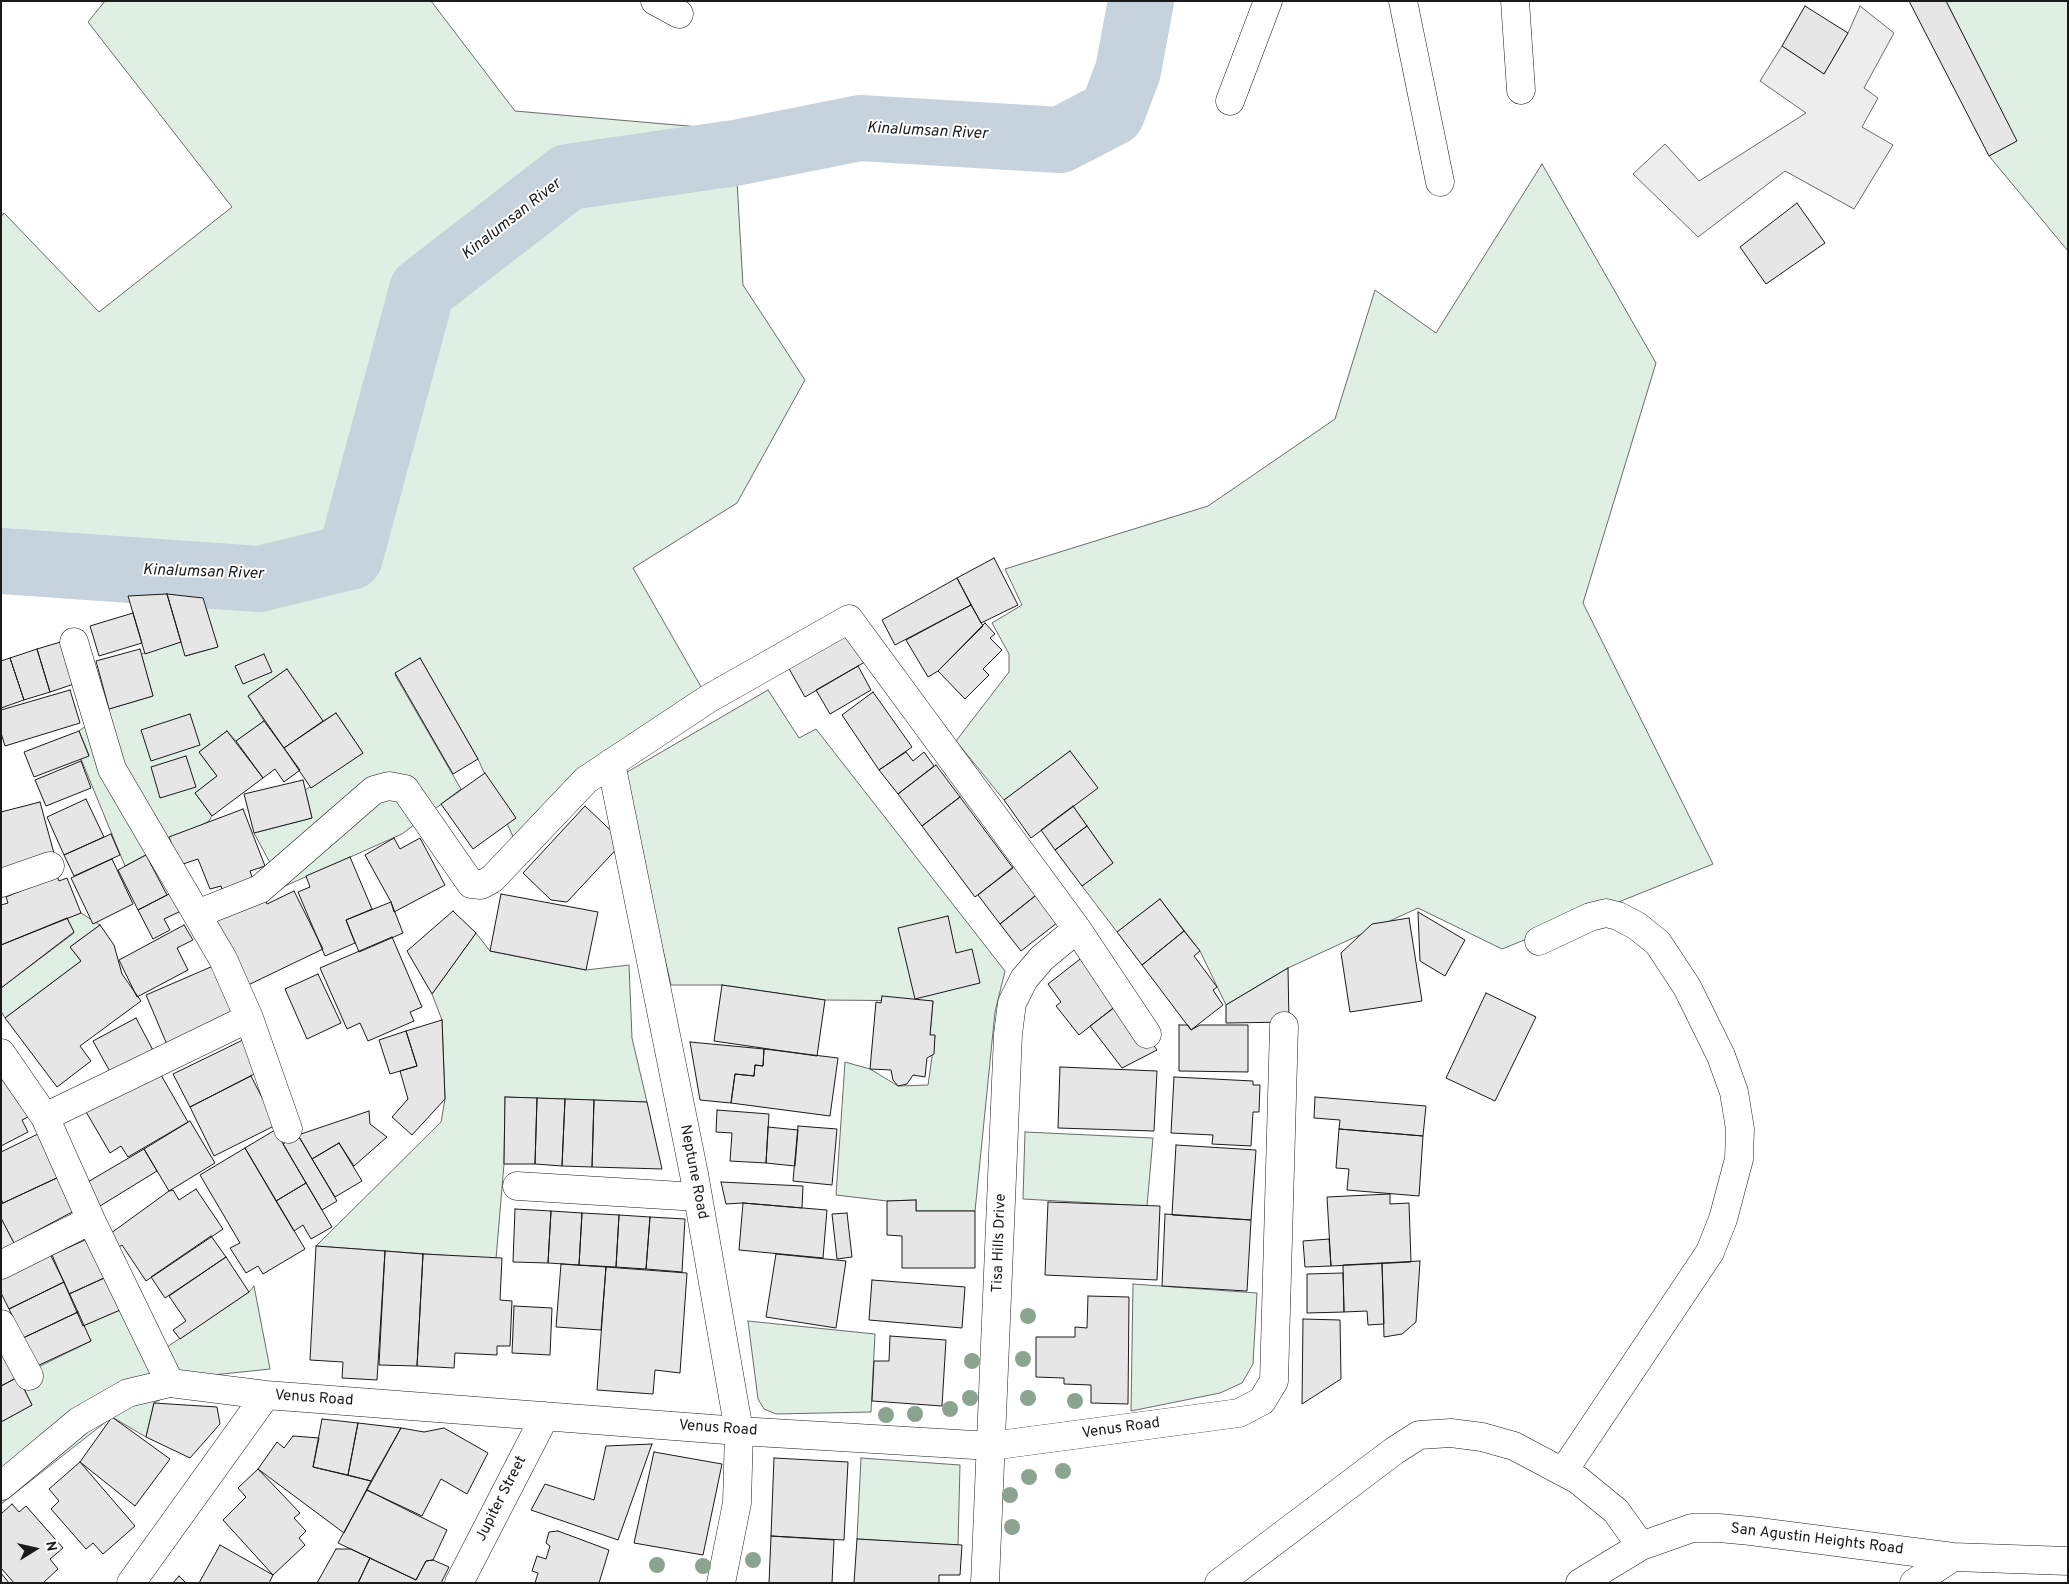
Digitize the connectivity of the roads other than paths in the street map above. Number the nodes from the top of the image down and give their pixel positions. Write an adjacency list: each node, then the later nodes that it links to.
1 (655, 1): 5 (street)
2 (1268, 1): 7 (street)
3 (1403, 1): 8 (street)
4 (1515, 1): 6 (street)
5 (679, 14)
6 (1521, 90)
7 (1230, 101)
8 (1440, 182)
9 (74, 642): 13 (street)
10 (611, 763): 13 (street); 14 (street); 23 (street, Neptune Road)
11 (50, 866): 12 (street)
12 (1, 883)
13 (197, 914): 16 (street)
14 (1077, 929): 18 (street); 32 (street, Tisa Hills Drive)
15 (1539, 941): 33 (street)
16 (249, 1018): 20 (street); 21 (street)
17 (1284, 1026): 32 (street, Venus Road)
18 (1147, 1034)
19 (1, 1054): 20 (street)
20 (45, 1117): 24 (street)
21 (288, 1129)
22 (517, 1186): 23 (street)
23 (698, 1197): 31 (street, Neptune Road)
24 (91, 1220): 25 (street); 28 (street)
25 (1, 1265)
26 (1, 1324): 27 (street)
27 (29, 1376)
28 (170, 1383): 29 (street, Venus Road); 34 (street, Venus Road)
29 (266, 1396): 30 (street, Venus Road); 38 (street)
30 (545, 1416): 31 (street, Venus Road); 39 (street, Jupiter Street)
31 (739, 1431): 32 (street, Venus Road); 40 (street, Neptune Road)
32 (991, 1446): 41 (street, Tisa Hills Drive)
33 (1563, 1472): 35 (street); 42 (street)
34 (1, 1486)
35 (1641, 1546): 36 (street, San Agustin Heights Road); 43 (street, San Agustin Heights Road)
36 (1953, 1557): 37 (street, San Agustin Heights Road); 44 (street)
37 (2068, 1560)
38 (131, 1583)
39 (459, 1583)
40 (721, 1583)
41 (985, 1583)
42 (1219, 1583)
43 (1580, 1583)
44 (1914, 1583)

